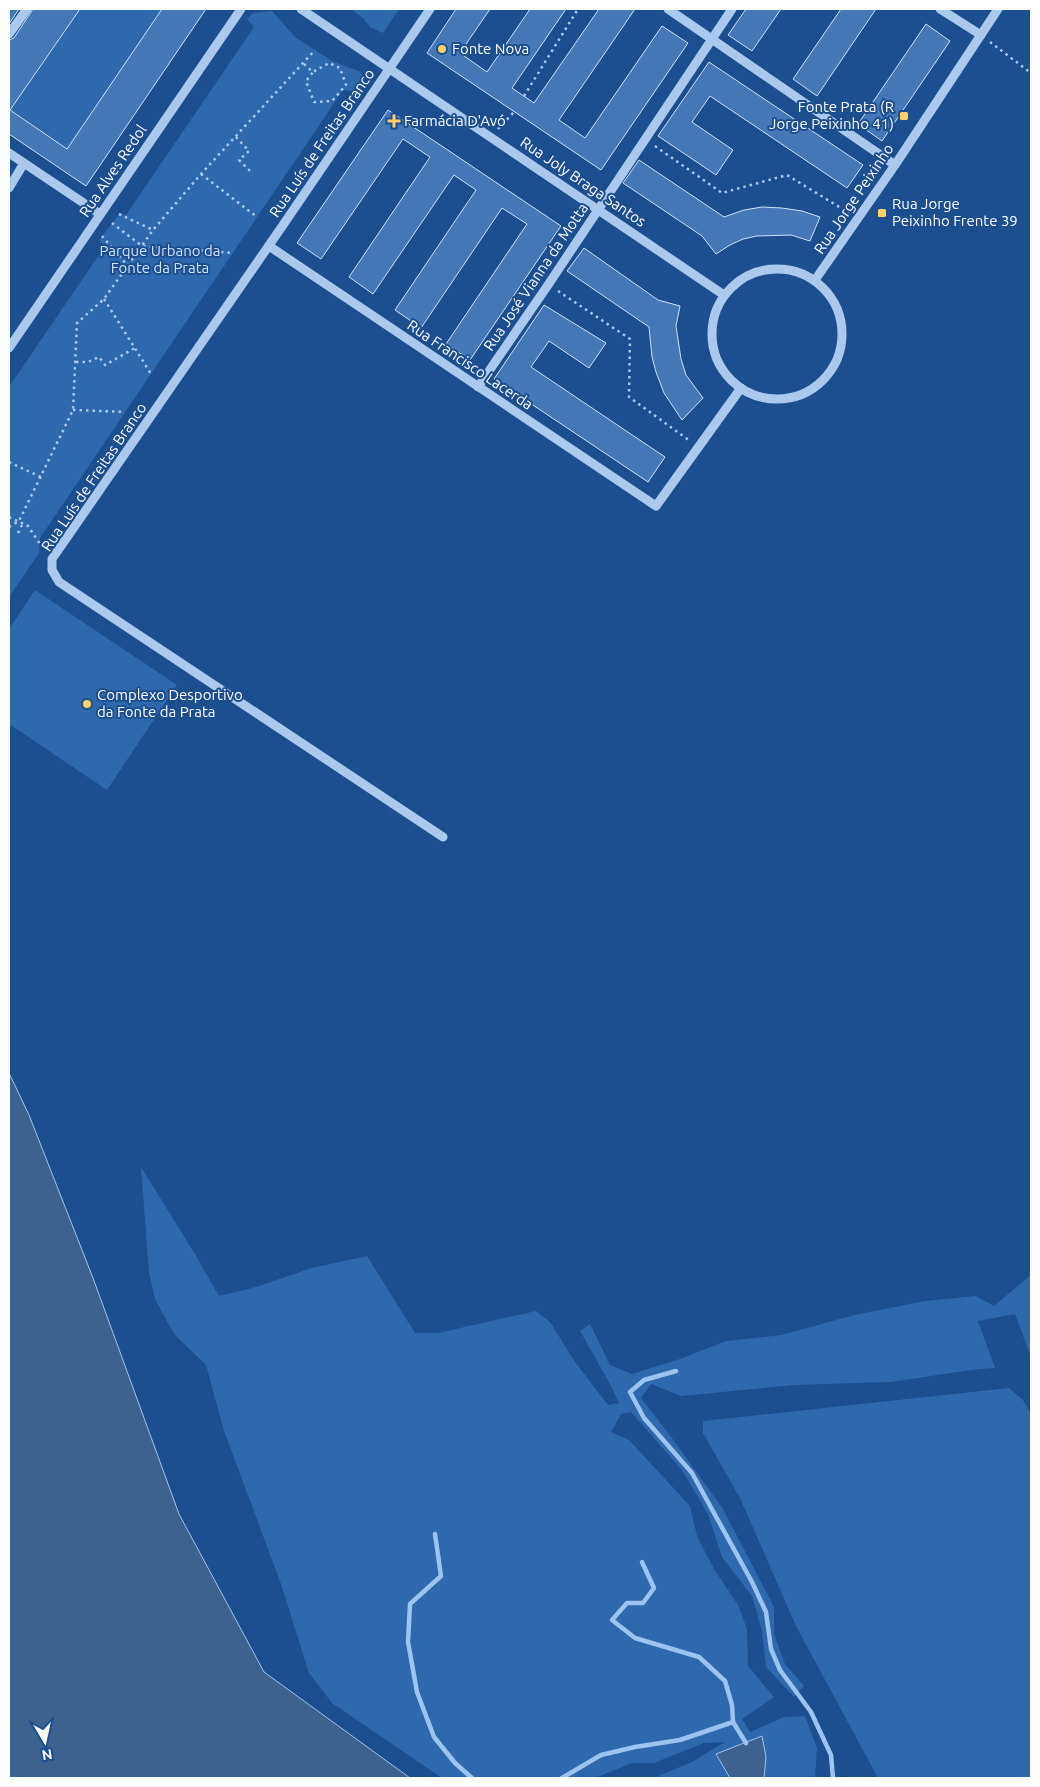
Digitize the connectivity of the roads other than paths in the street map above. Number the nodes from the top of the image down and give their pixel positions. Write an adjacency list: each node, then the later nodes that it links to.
1 (27, 9): 9 (street)
2 (240, 9): 18 (street, Rua Alves Redol)
3 (301, 9): 12 (street, Rua Joly Braga Santos)
4 (430, 9): 12 (street, Rua Luís de Freitas Branco)
5 (668, 9): 11 (street)
6 (732, 9): 11 (street, Rua José Vianna da Motta)
7 (940, 9): 10 (street)
8 (998, 9): 10 (street, Rua Jorge Peixinho)
9 (9, 34)
10 (981, 35): 15 (street, Rua Jorge Peixinho)
11 (712, 39): 15 (street); 17 (street, Rua José Vianna da Motta)
12 (389, 68): 17 (street, Rua Joly Braga Santos); 19 (street, Rua Luís de Freitas Branco)
13 (9, 152): 14 (street)
14 (24, 163): 16 (street); 18 (street)
15 (895, 165): 20 (street, Rua Jorge Peixinho)
16 (9, 188)
17 (599, 209): 21 (street, Rua Joly Braga Santos); 23 (street, Rua José Vianna da Motta)
18 (100, 214): 22 (street, Rua Alves Redol)
19 (269, 246): 23 (street, Rua Francisco Lacerda); 25 (street, Rua Luís de Freitas Branco)
20 (815, 280): 21 (street); 24 (street)
21 (724, 295): 24 (street)
22 (9, 348)
23 (478, 387): 24 (street, Rua Francisco Lacerda)
24 (741, 388)
25 (443, 837)

